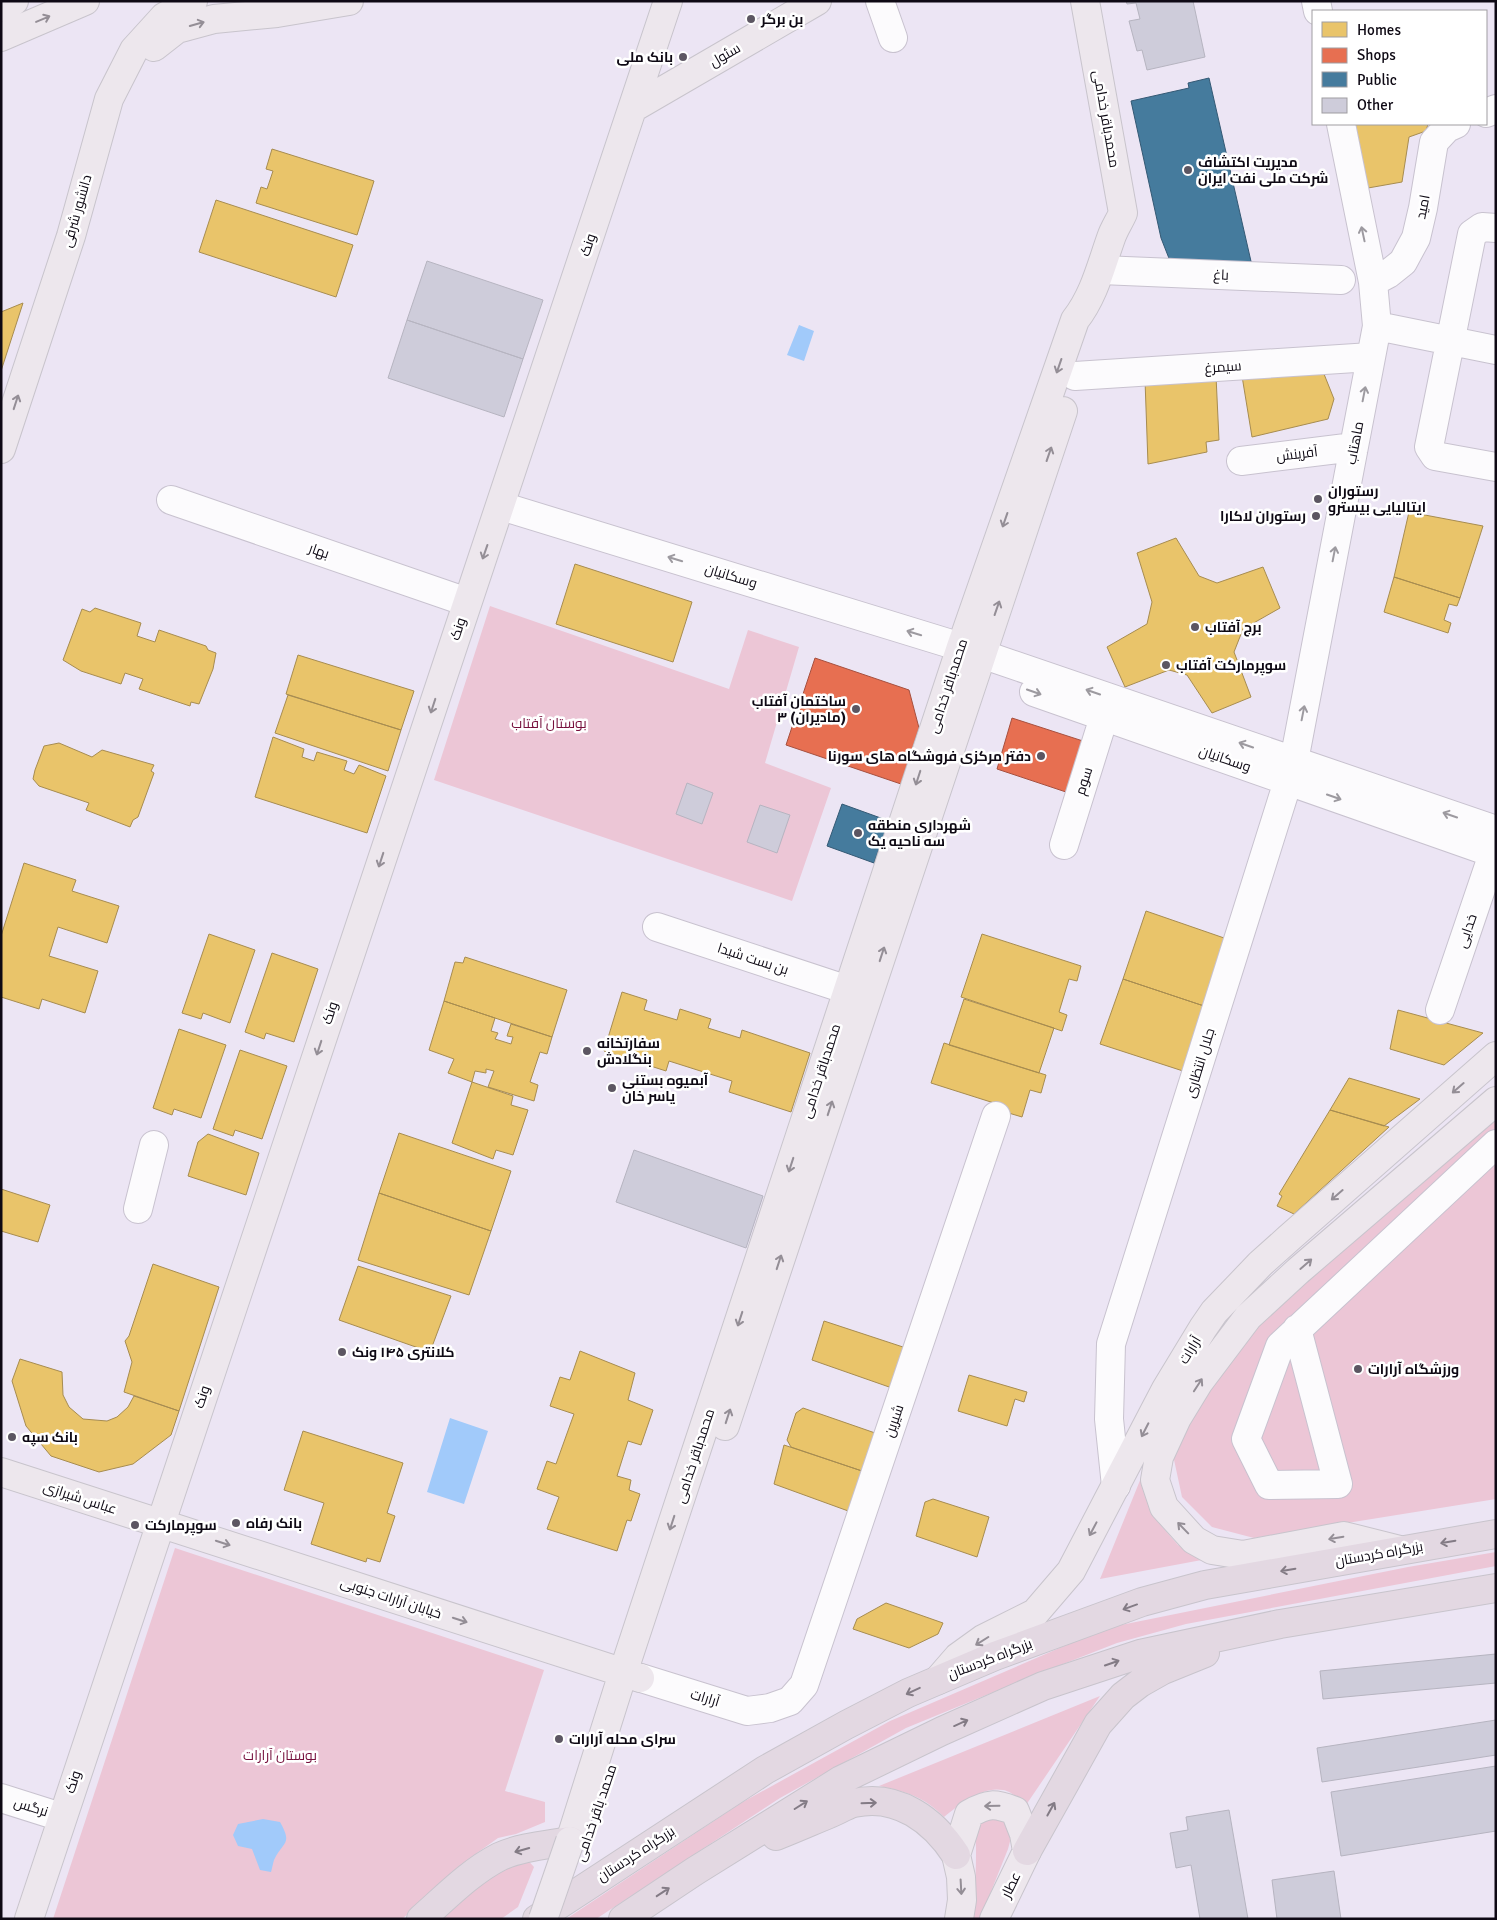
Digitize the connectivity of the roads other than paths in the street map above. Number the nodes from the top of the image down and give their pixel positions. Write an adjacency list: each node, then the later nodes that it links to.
1 (14, 1): 10 (main road)
2 (85, 1): 11 (main road, one-way to 2)
3 (193, 1): 18 (main road, دانشور شرقی)
4 (349, 1): 18 (main road, one-way to 4)
5 (668, 1): 13 (main road, ونک)
6 (817, 1): 13 (main road, سئول)
7 (880, 1): 12 (street)
8 (1069, 1): 17 (main road, محمدباقر خدامی)
9 (1085, 1): 17 (main road, محمدباقر خدامی)
10 (1, 7)
11 (1, 38)
12 (893, 38)
13 (634, 108): 33 (main road, ونک)
14 (1341, 125): 21 (street, ماهتاب, one-way to 14)
15 (1454, 125): 21 (street, امید)
16 (1496, 228): 24 (street)
17 (1112, 235): 19 (main road, محمدباقر خدامی)
18 (71, 236): 29 (main road, دانشور شرقی, one-way to 18)
19 (1101, 270): 20 (street, باغ); 22 (main road, محمدباقر خدامی)
20 (1342, 280)
21 (1373, 282): 23 (street, ماهتاب)
22 (1086, 306): 27 (main road, محمدباقر خدامی); 34 (main road, محمدباقر خدامی, one-way to 34)
23 (1377, 326): 24 (street); 26 (street, ماهتاب)
24 (1451, 341): 25 (street); 31 (street)
25 (1496, 350)
26 (1371, 357): 27 (street, سیمرغ); 28 (street, ماهتاب, one-way to 26)
27 (1075, 376): 34 (main road, محمدباقر خدامی, one-way to 27)
28 (1354, 446): 30 (street, آفرینش); 38 (street, ماهتاب, one-way to 28)
29 (1, 449)
30 (1241, 461)
31 (1496, 468)
32 (171, 500): 35 (street, بهار)
33 (501, 506): 35 (main road, ونک, one-way to 35); 36 (street, وسکانیان, one-way to 33)
34 (998, 571): 36 (main road, محمدباقر خدامی)
35 (468, 602): 54 (main road, ونک, one-way to 54)
36 (968, 659): 37 (street, وسکانیان, one-way to 37); 38 (street, one-way to 36); 41 (main road, محمدباقر خدامی)
37 (1104, 717): 38 (street, وسکانیان); 39 (street, سوم)
38 (1291, 771): 40 (street); 53 (street, جلال انتظاری)
39 (1064, 845)
40 (1495, 846): 44 (street, خدایی)
41 (889, 899): 43 (main road, محمدباقر خدامی); 59 (main road, محمدباقر خدامی, one-way to 41)
42 (657, 927): 43 (street, بن بست شیدا)
43 (848, 990): 59 (main road, محمدباقر خدامی, one-way to 59)
44 (1440, 1010)
45 (1496, 1056): 53 (main road, آرارات, one-way to 53)
46 (1496, 1102): 56 (main road, آرارات, one-way to 46)
47 (996, 1116): 61 (street, شیرین)
48 (1496, 1144): 51 (street)
49 (154, 1145): 50 (street)
50 (138, 1209)
51 (1297, 1329): 51 (street)
52 (1, 1472): 54 (main road, عباس شیرازی)
53 (1116, 1486): 60 (main road, آرارات, one-way to 60)
54 (160, 1523): 59 (main road, خیابان آرارات جنوبی, one-way to 59); 63 (main road, ونک)
55 (1496, 1534): 56 (highway, بزرگراه کردستان, one-way to 56)
56 (1400, 1550): 60 (highway, بزرگراه کردستان, one-way to 60)
57 (1496, 1588): 58 (highway)
58 (1280, 1624): 65 (highway, one-way to 58); 67 (highway, one-way to 58)
59 (632, 1676): 61 (street, آرارات); 64 (main road, محمدباقر خدامی)
60 (938, 1680): 71 (highway, بزرگراه کردستان, one-way to 71)
61 (770, 1708)
62 (1, 1798): 63 (street, نرگس)
63 (61, 1817): 69 (main road, ونک)
64 (578, 1842): 68 (main road, محمد باقر خدامی, bridge); 70 (highway, one-way to 70)
65 (1027, 1851): 66 (main road, one-way to 66); 76 (main road, عطار)
66 (956, 1855): 67 (highway, one-way to 66); 75 (main road, one-way to 75)
67 (695, 1871): 74 (highway, one-way to 67)
68 (568, 1872): 72 (main road, محمد باقر خدامی, bridge); 73 (main road, محمد باقر خدامی)
69 (28, 1919)
70 (420, 1919)
71 (537, 1919)
72 (544, 1919)
73 (560, 1919)
74 (623, 1919)
75 (959, 1919)
76 (994, 1919)

